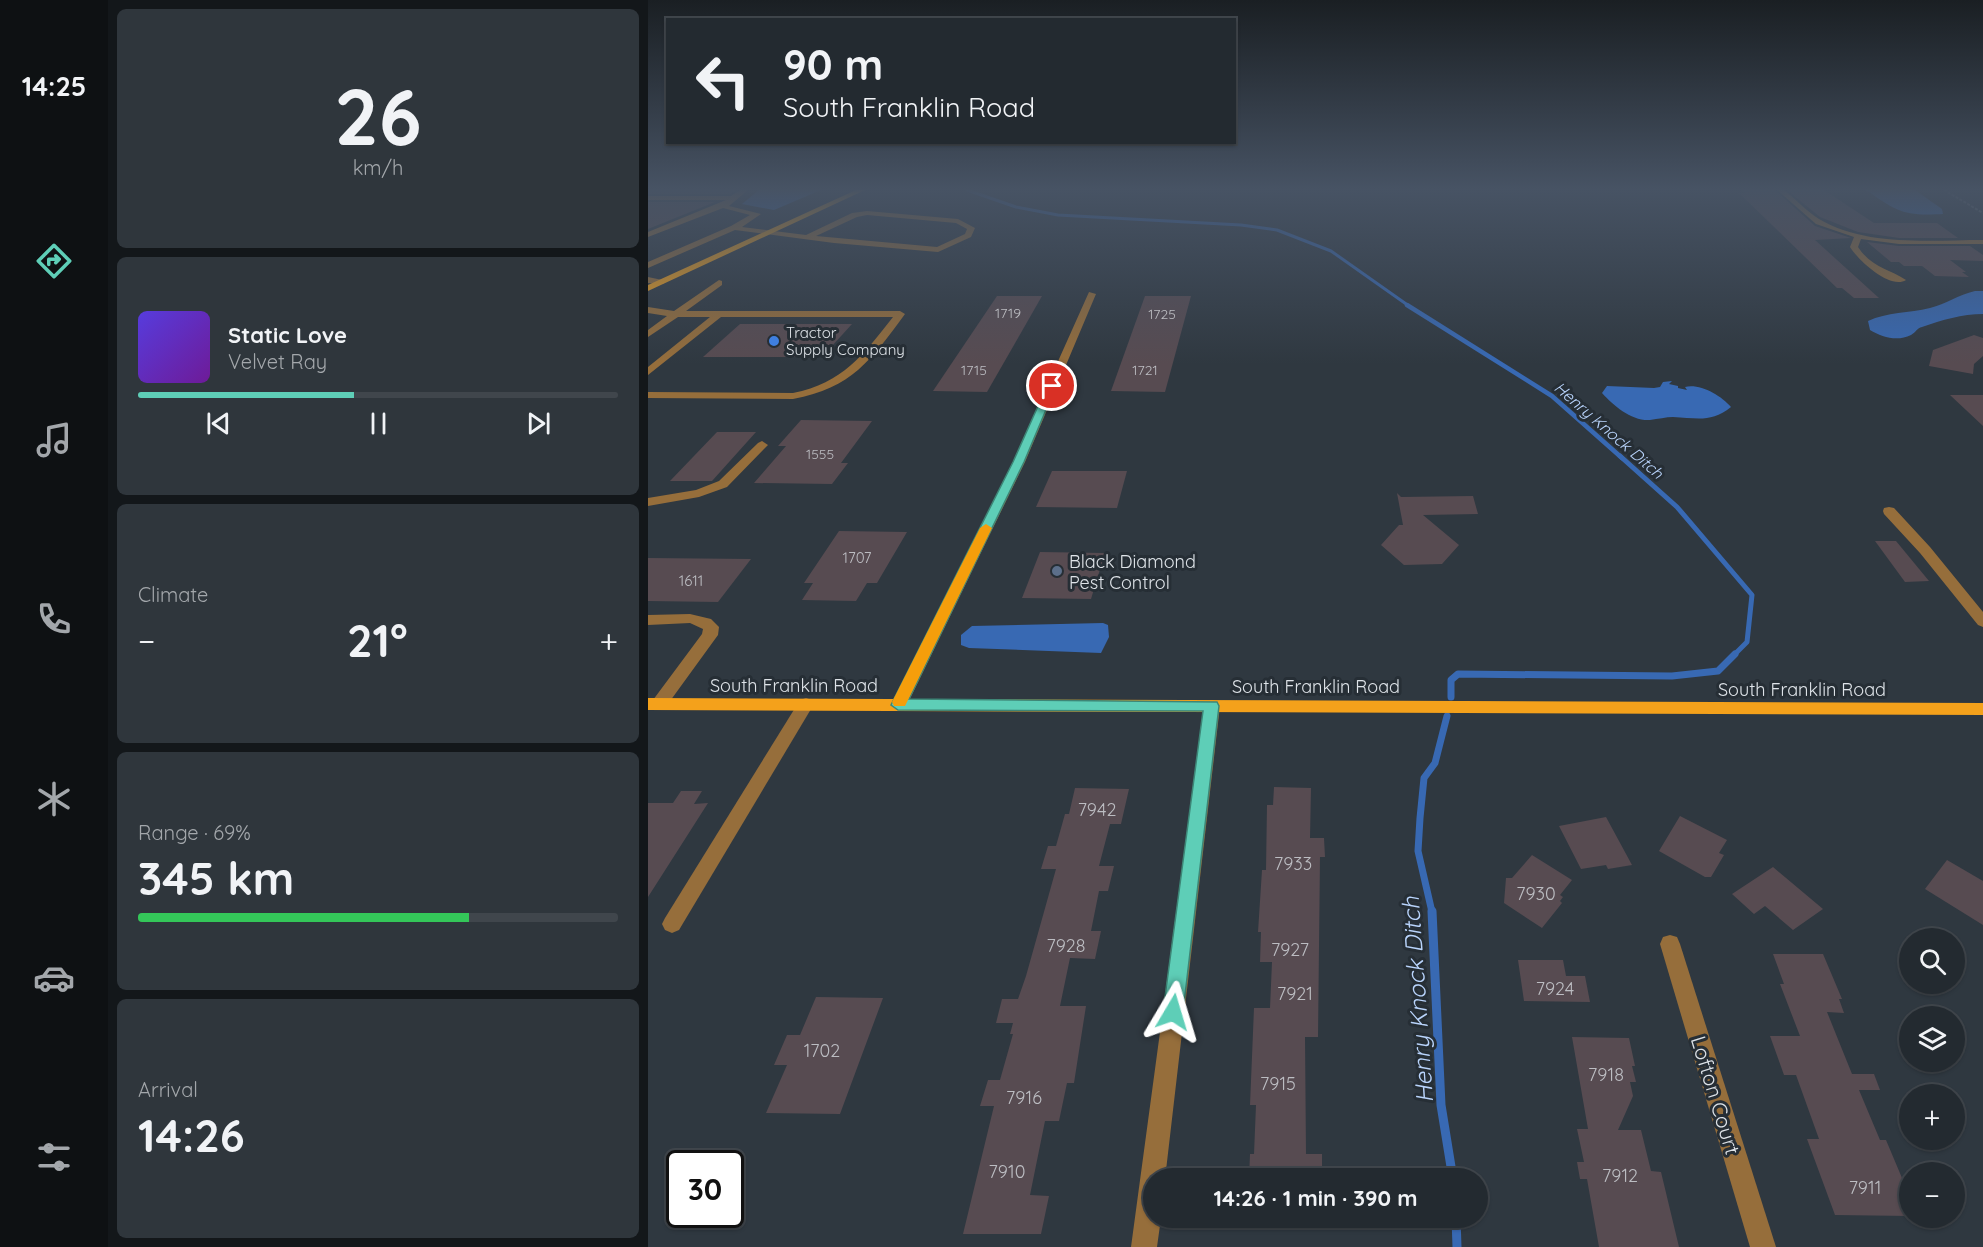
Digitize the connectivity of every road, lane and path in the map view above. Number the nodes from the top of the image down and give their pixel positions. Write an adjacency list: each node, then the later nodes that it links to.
1 (687, 248): 6 (street)
2 (734, 248): 9 (main road)
3 (920, 248): 4 (street)
4 (942, 248)
5 (1855, 248): 8 (street)
6 (648, 265)
7 (648, 280): 9 (street)
8 (1902, 280)
9 (663, 281): 11 (main road)
10 (719, 283): 14 (street)
11 (648, 288)
12 (1092, 294): 26 (street)
13 (648, 310): 14 (street)
14 (674, 314): 15 (street); 16 (street)
15 (720, 314): 17 (street); 18 (street)
16 (648, 334)
17 (648, 372)
18 (648, 395)
19 (762, 445): 20 (street)
20 (648, 502)
21 (1889, 511): 23 (street)
22 (648, 620): 24 (street)
23 (1983, 622)
24 (653, 704): 25 (main road, South Franklin Road)
25 (806, 704): 26 (main road, South Franklin Road); 29 (street)
26 (898, 705): 27 (main road, South Franklin Road)
27 (1212, 706): 28 (main road, South Franklin Road); 31 (street)
28 (1983, 709)
29 (672, 924)
30 (1670, 944): 32 (street, Lofton Court)
31 (1144, 1247)
32 (1763, 1247)

